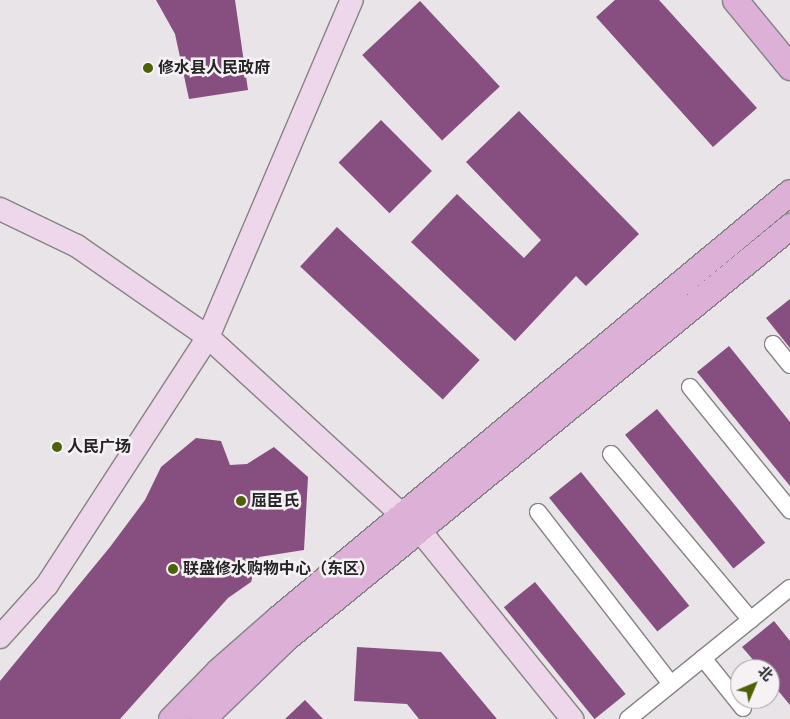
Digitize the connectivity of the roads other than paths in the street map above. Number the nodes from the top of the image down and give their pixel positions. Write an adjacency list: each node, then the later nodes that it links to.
1 (352, 0): 7 (main road)
2 (735, 0): 3 (main road)
3 (790, 68)
4 (790, 192): 14 (main road)
5 (0, 209): 7 (main road)
6 (790, 226): 14 (main road)
7 (208, 337): 14 (main road); 17 (main road)
8 (773, 344): 9 (street)
9 (790, 365)
10 (690, 387): 12 (street)
11 (611, 454): 16 (street)
12 (790, 510)
13 (538, 512): 19 (street)
14 (412, 523): 21 (main road); 22 (main road); 23 (main road)
15 (790, 588): 16 (street)
16 (751, 620): 18 (street)
17 (0, 637)
18 (704, 658): 19 (street); 20 (street)
19 (671, 684): 24 (street)
20 (730, 691)
21 (171, 719)
22 (202, 719)
23 (572, 719)
24 (628, 719)

